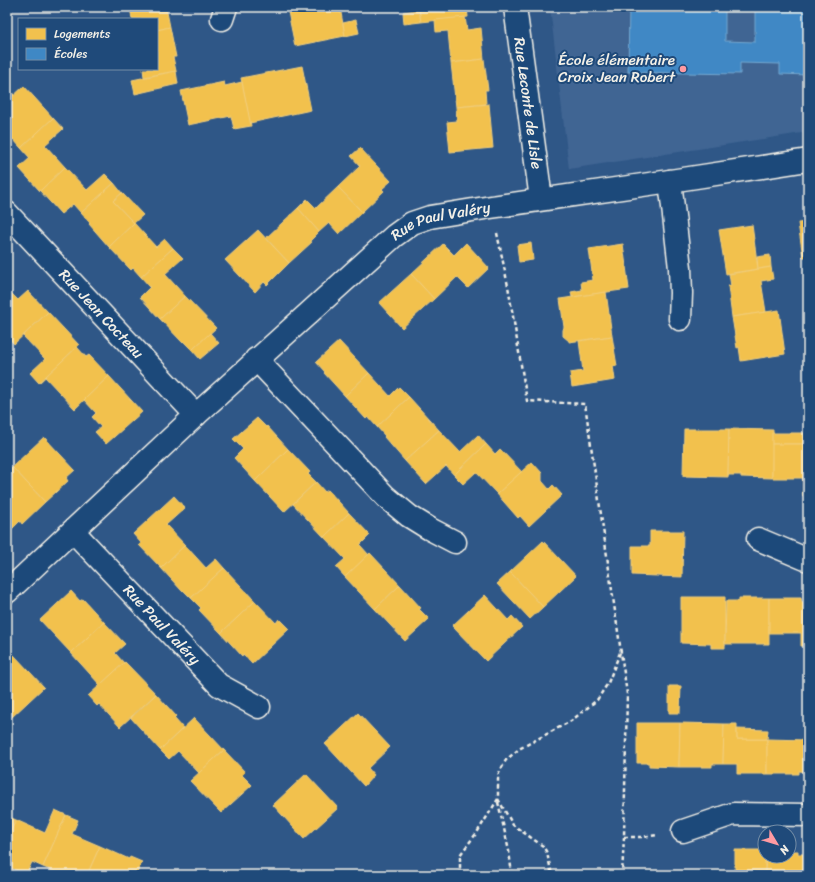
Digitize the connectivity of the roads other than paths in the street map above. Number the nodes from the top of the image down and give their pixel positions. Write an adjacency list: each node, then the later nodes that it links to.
1 (515, 7): 4 (street, Rue Leconte de Lisle)
2 (808, 160): 3 (street, Rue Paul Valéry)
3 (670, 181): 4 (street, Rue Paul Valéry); 6 (street)
4 (541, 199): 7 (street, Rue Paul Valéry)
5 (7, 213): 8 (street, Rue Jean Cocteau)
6 (680, 319)
7 (256, 360): 8 (street, Rue Paul Valéry); 11 (street)
8 (196, 415): 9 (street, Rue Paul Valéry)
9 (73, 531): 13 (street, Rue Paul Valéry); 14 (street, Rue Paul Valéry)
10 (758, 539): 12 (street)
11 (455, 542)
12 (808, 560)
13 (7, 592)
14 (259, 707)
15 (808, 815): 16 (street)
16 (683, 832)

